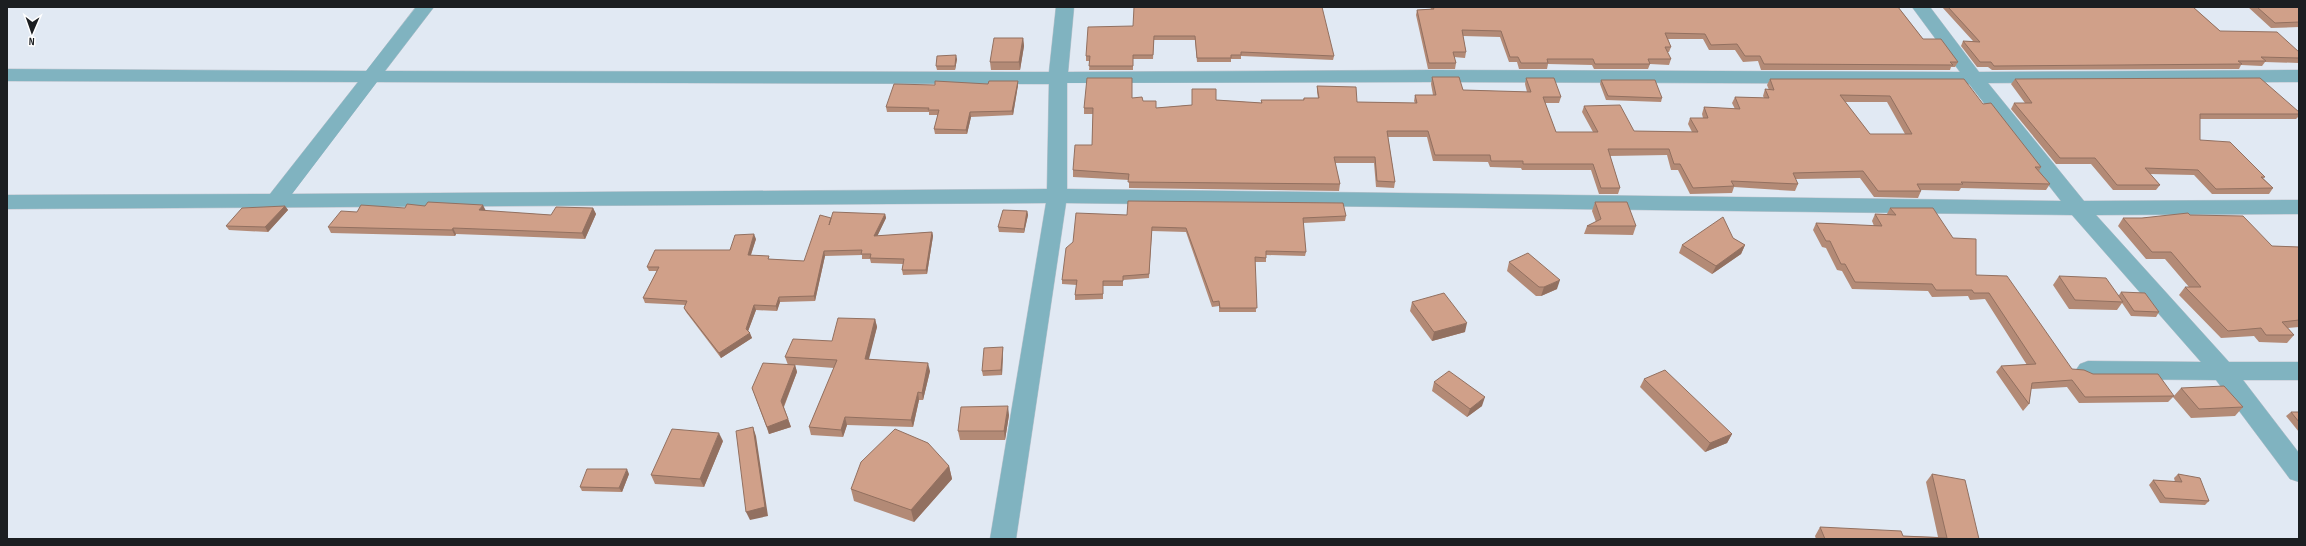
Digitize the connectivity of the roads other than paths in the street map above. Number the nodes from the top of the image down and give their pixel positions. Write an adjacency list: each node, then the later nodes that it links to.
1 (425, 7): 5 (street)
2 (1065, 7): 7 (street)
3 (1921, 7): 8 (street)
4 (7, 75): 5 (street)
5 (372, 76): 7 (street); 10 (street)
6 (2299, 76): 8 (street)
7 (1058, 78): 8 (street); 9 (street)
8 (1974, 78): 13 (street)
9 (1057, 196): 10 (street); 13 (street); 18 (street)
10 (275, 201): 11 (street)
11 (7, 202)
12 (2299, 207): 13 (street)
13 (2078, 208): 15 (street)
14 (2088, 370): 15 (street)
15 (2222, 370): 16 (street); 17 (street)
16 (2299, 371)
17 (2299, 472)
18 (1002, 539)

